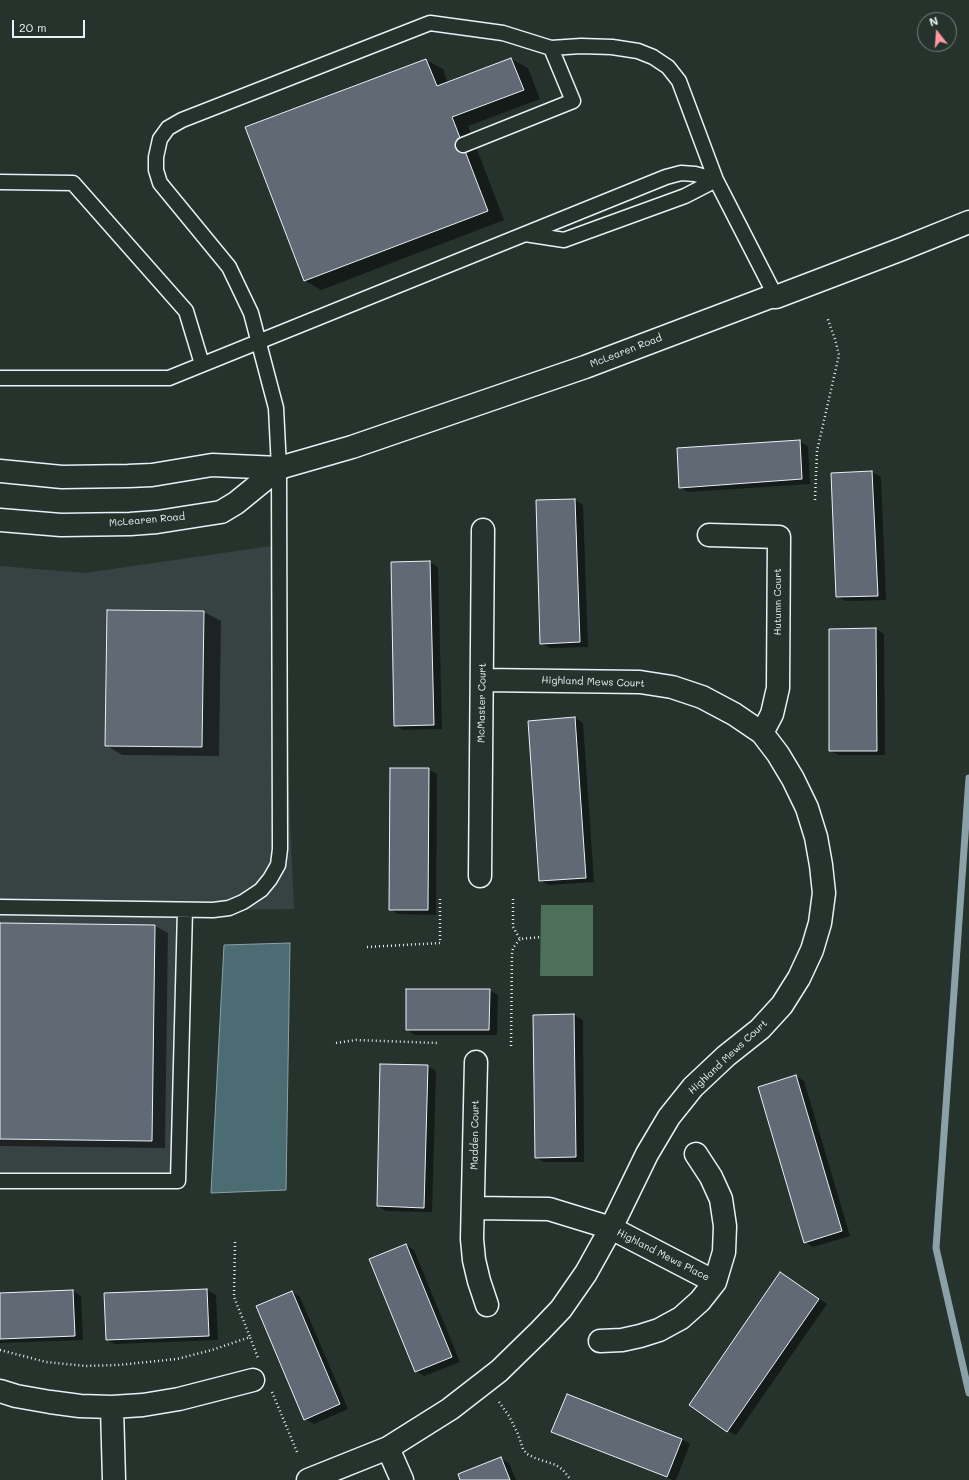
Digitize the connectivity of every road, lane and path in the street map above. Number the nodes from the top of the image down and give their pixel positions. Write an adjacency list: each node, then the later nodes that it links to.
1 (551, 48): 2 (lane); 3 (lane); 9 (lane)
2 (463, 145)
3 (716, 180): 6 (lane); 6 (lane); 7 (lane)
4 (0, 182): 10 (lane)
5 (969, 222): 7 (street, McLearen Road)
6 (524, 234): 9 (lane)
7 (776, 297): 12 (street, McLearen Road)
8 (827, 317): 14 (path)
9 (258, 342): 10 (lane); 12 (lane)
10 (202, 364): 11 (lane)
11 (0, 378)
12 (279, 468): 13 (street, McLearen Road); 15 (street, McLearen Road); 24 (lane)
13 (0, 471)
14 (815, 500)
15 (0, 520)
16 (483, 530): 18 (street, McMaster Court)
17 (709, 536): 19 (street, Hutumn Court)
18 (482, 680): 19 (street, Highland Mews Court); 20 (street, McMaster Court)
19 (762, 733): 35 (street, Highland Mews Court)
20 (480, 876)
21 (440, 897): 27 (path)
22 (513, 899): 26 (path)
23 (0, 907): 24 (lane)
24 (185, 910): 33 (lane)
25 (541, 937): 26 (path)
26 (520, 940): 30 (path)
27 (366, 946)
28 (336, 1043): 29 (path)
29 (437, 1044)
30 (511, 1046)
31 (476, 1062): 34 (street, Madden Court)
32 (696, 1154): 37 (street, Highland Mews Place)
33 (0, 1181)
34 (473, 1208): 35 (street); 38 (street, Madden Court)
35 (611, 1228): 37 (street, Highland Mews Place); 47 (street, Highland Mews Court)
36 (235, 1242): 39 (path)
37 (715, 1282): 40 (street, Highland Mews Place)
38 (487, 1305)
39 (250, 1337): 41 (path); 42 (path)
40 (600, 1341)
41 (0, 1350)
42 (259, 1359)
43 (262, 1384): 46 (street); 48 (path)
44 (0, 1391): 46 (street)
45 (499, 1402): 52 (path)
46 (112, 1407): 49 (street)
47 (388, 1448): 50 (street, Highland Mews Court); 51 (street)
48 (297, 1452)
49 (114, 1480)
50 (308, 1480)
51 (402, 1480)
52 (571, 1480)

